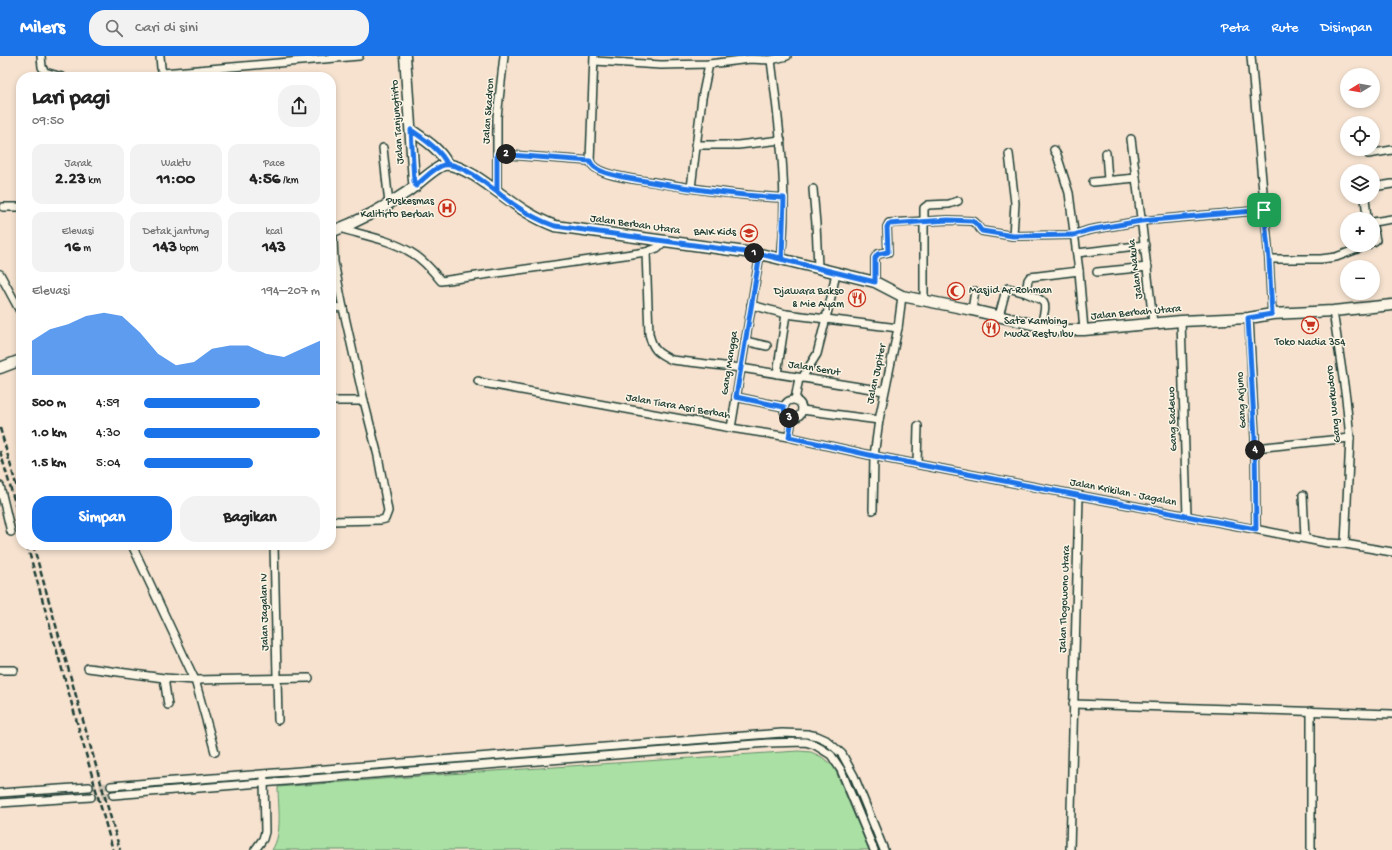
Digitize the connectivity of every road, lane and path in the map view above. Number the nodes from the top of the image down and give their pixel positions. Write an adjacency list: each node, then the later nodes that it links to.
1 (41, 56): 12 (street)
2 (160, 56): 13 (street)
3 (359, 56): 14 (street)
4 (405, 56): 15 (main road, Jalan Tanjungtirto)
5 (504, 56): 23 (street, Jalan Skadron)
6 (786, 56): 10 (street)
7 (1251, 56): 42 (street)
8 (594, 58): 11 (street); 26 (street)
9 (749, 58): 10 (street); 11 (street)
10 (771, 60): 16 (street)
11 (709, 64): 18 (street)
12 (45, 72)
13 (162, 72)
14 (193, 72)
15 (411, 130): 27 (main road); 32 (main road, Jalan Tanjungtirto)
16 (781, 140): 18 (street); 37 (street)
17 (1131, 140): 28 (street, Jalan Nakula)
18 (695, 145): 34 (street)
19 (383, 148): 39 (street)
20 (1054, 150): 49 (street)
21 (1392, 150): 22 (street)
22 (1380, 152)
23 (497, 154): 26 (street); 36 (street, Jalan Skadron)
24 (1009, 154): 50 (street)
25 (1106, 154): 29 (street)
26 (590, 161): 34 (street)
27 (447, 164): 32 (main road); 36 (main road, Jalan Berbah Utara)
28 (1136, 178): 29 (street); 44 (street, Jalan Nakula)
29 (1108, 180): 30 (street)
30 (1093, 182)
31 (1392, 184): 33 (street)
32 (416, 186): 39 (main road)
33 (1380, 186)
34 (691, 188): 37 (street)
35 (813, 189): 59 (street)
36 (497, 192): 51 (main road, Jalan Berbah Utara)
37 (784, 198): 57 (street)
38 (958, 201): 46 (street)
39 (389, 204): 47 (main road)
40 (3, 207): 41 (street)
41 (16, 208)
42 (1264, 210): 44 (street); 58 (street)
43 (1392, 219): 45 (street)
44 (1141, 221): 49 (street); 52 (street, Jalan Nakula)
45 (1380, 221)
46 (924, 222): 50 (street); 66 (street); 70 (street)
47 (342, 227): 48 (main road); 53 (street)
48 (336, 230)
49 (1074, 235): 50 (street); 55 (street)
50 (1013, 236)
51 (665, 241): 53 (street); 56 (main road, Jalan Berbah Utara)
52 (1146, 245): 55 (street); 60 (street, Jalan Nakula)
53 (646, 252): 92 (street, Jalan Serut)
54 (1349, 252): 58 (street)
55 (1077, 253): 61 (street)
56 (760, 254): 57 (main road, Jalan Berbah Utara); 72 (street, Gang Mangga)
57 (782, 258): 59 (main road, Jalan Berbah Utara)
58 (1269, 259): 79 (street)
59 (818, 267): 63 (main road, Jalan Berbah Utara)
60 (1148, 267): 64 (street); 84 (street, Jalan Nakula)
61 (1079, 271): 68 (street); 87 (street)
62 (336, 272): 75 (street)
63 (836, 272): 66 (main road, Jalan Berbah Utara); 82 (street)
64 (1097, 272)
65 (0, 274): 71 (street)
66 (875, 282): 69 (main road, Jalan Berbah Utara)
67 (975, 291): 76 (street)
68 (1026, 293): 80 (street); 85 (street)
69 (902, 296): 70 (main road, Jalan Berbah Utara); 86 (street, Jalan Jupiter)
70 (924, 300): 76 (main road, Jalan Berbah Utara)
71 (16, 304)
72 (751, 305): 78 (street); 88 (street, Gang Mangga)
73 (1392, 305): 77 (main road, Jalan Berbah Utara)
74 (336, 307): 75 (street)
75 (343, 308): 100 (street)
76 (972, 310): 80 (main road, Jalan Berbah Utara)
77 (1333, 311): 79 (main road, Jalan Berbah Utara); 108 (street, Gang Werkudoro)
78 (786, 314): 82 (street); 93 (street)
79 (1272, 314): 81 (main road, Jalan Berbah Utara)
80 (999, 316): 85 (main road, Jalan Berbah Utara)
81 (1248, 318): 83 (main road, Jalan Berbah Utara); 109 (street, Gang Arjuno)
82 (826, 319): 86 (street); 94 (street)
83 (1181, 321): 84 (main road, Jalan Berbah Utara); 116 (street, Gang Sadewo)
84 (1153, 324): 87 (main road, Jalan Berbah Utara)
85 (1041, 326): 87 (main road, Jalan Berbah Utara)
86 (898, 328): 96 (street, Jalan Jupiter)
87 (1084, 330)
88 (745, 341): 89 (street); 92 (street, Gang Mangga)
89 (767, 346)
90 (16, 362): 91 (main road)
91 (0, 368)
92 (741, 368): 93 (street, Jalan Serut); 97 (street, Gang Mangga)
93 (777, 374): 94 (street, Jalan Serut)
94 (801, 378): 96 (street, Jalan Serut); 98 (street)
95 (478, 381): 106 (street, Jalan Tiara Asri Berbah)
96 (884, 391): 104 (street, Jalan Jupiter)
97 (736, 397): 101 (street); 106 (street, Gang Mangga)
98 (795, 400): 101 (street); 102 (street)
99 (336, 401): 100 (street)
100 (364, 401): 117 (street)
101 (784, 407): 103 (street)
102 (802, 410): 103 (street); 104 (street)
103 (792, 418): 107 (street)
104 (879, 420): 110 (street, Jalan Jupiter)
105 (918, 426): 111 (street)
106 (731, 428): 107 (street, Jalan Tiara Asri Berbah)
107 (789, 437): 110 (street, Jalan Tiara Asri Berbah)
108 (1350, 438): 109 (street); 121 (street, Gang Werkudoro)
109 (1255, 448): 118 (street, Gang Arjuno)
110 (874, 456): 111 (street, Jalan Krikilan - Jagalan); 115 (street, Jalan Jupiter)
111 (917, 464): 114 (street, Jalan Krikilan - Jagalan)
112 (0, 486): 119 (street)
113 (1303, 495): 120 (street)
114 (1079, 496): 116 (street, Jalan Krikilan - Jagalan); 132 (street, Jalan Tlogowono Utara)
115 (873, 510)
116 (1187, 516): 118 (street, Jalan Krikilan - Jagalan)
117 (336, 521)
118 (1256, 529): 120 (street, Jalan Krikilan - Jagalan)
119 (11, 532)
120 (1305, 538): 121 (street, Jalan Krikilan - Jagalan)
121 (1345, 544): 124 (street, Jalan Krikilan - Jagalan)
122 (134, 550): 131 (street)
123 (274, 550): 130 (street, Jalan Jagalan IV)
124 (1392, 552)
125 (88, 668): 128 (street)
126 (0, 670): 127 (street)
127 (14, 670)
128 (164, 678): 131 (street); 133 (street)
129 (309, 678): 130 (street)
130 (278, 679): 131 (street); 136 (street, Jalan Jagalan IV)
131 (195, 680): 137 (street)
132 (1073, 704): 134 (street); 151 (street, Jalan Tlogowono Utara)
133 (168, 705)
134 (1311, 711): 135 (street); 152 (street)
135 (1392, 714)
136 (278, 720)
137 (215, 752)
138 (452, 759): 139 (street); 140 (street); 150 (street)
139 (448, 769): 141 (street); 149 (street)
140 (264, 773): 141 (street); 142 (street)
141 (264, 782): 145 (street); 148 (street)
142 (111, 786)
143 (89, 787): 144 (street)
144 (0, 793)
145 (113, 796)
146 (91, 797): 147 (street)
147 (0, 803)
148 (255, 850)
149 (874, 850)
150 (884, 850)
151 (1070, 850)
152 (1311, 850)

